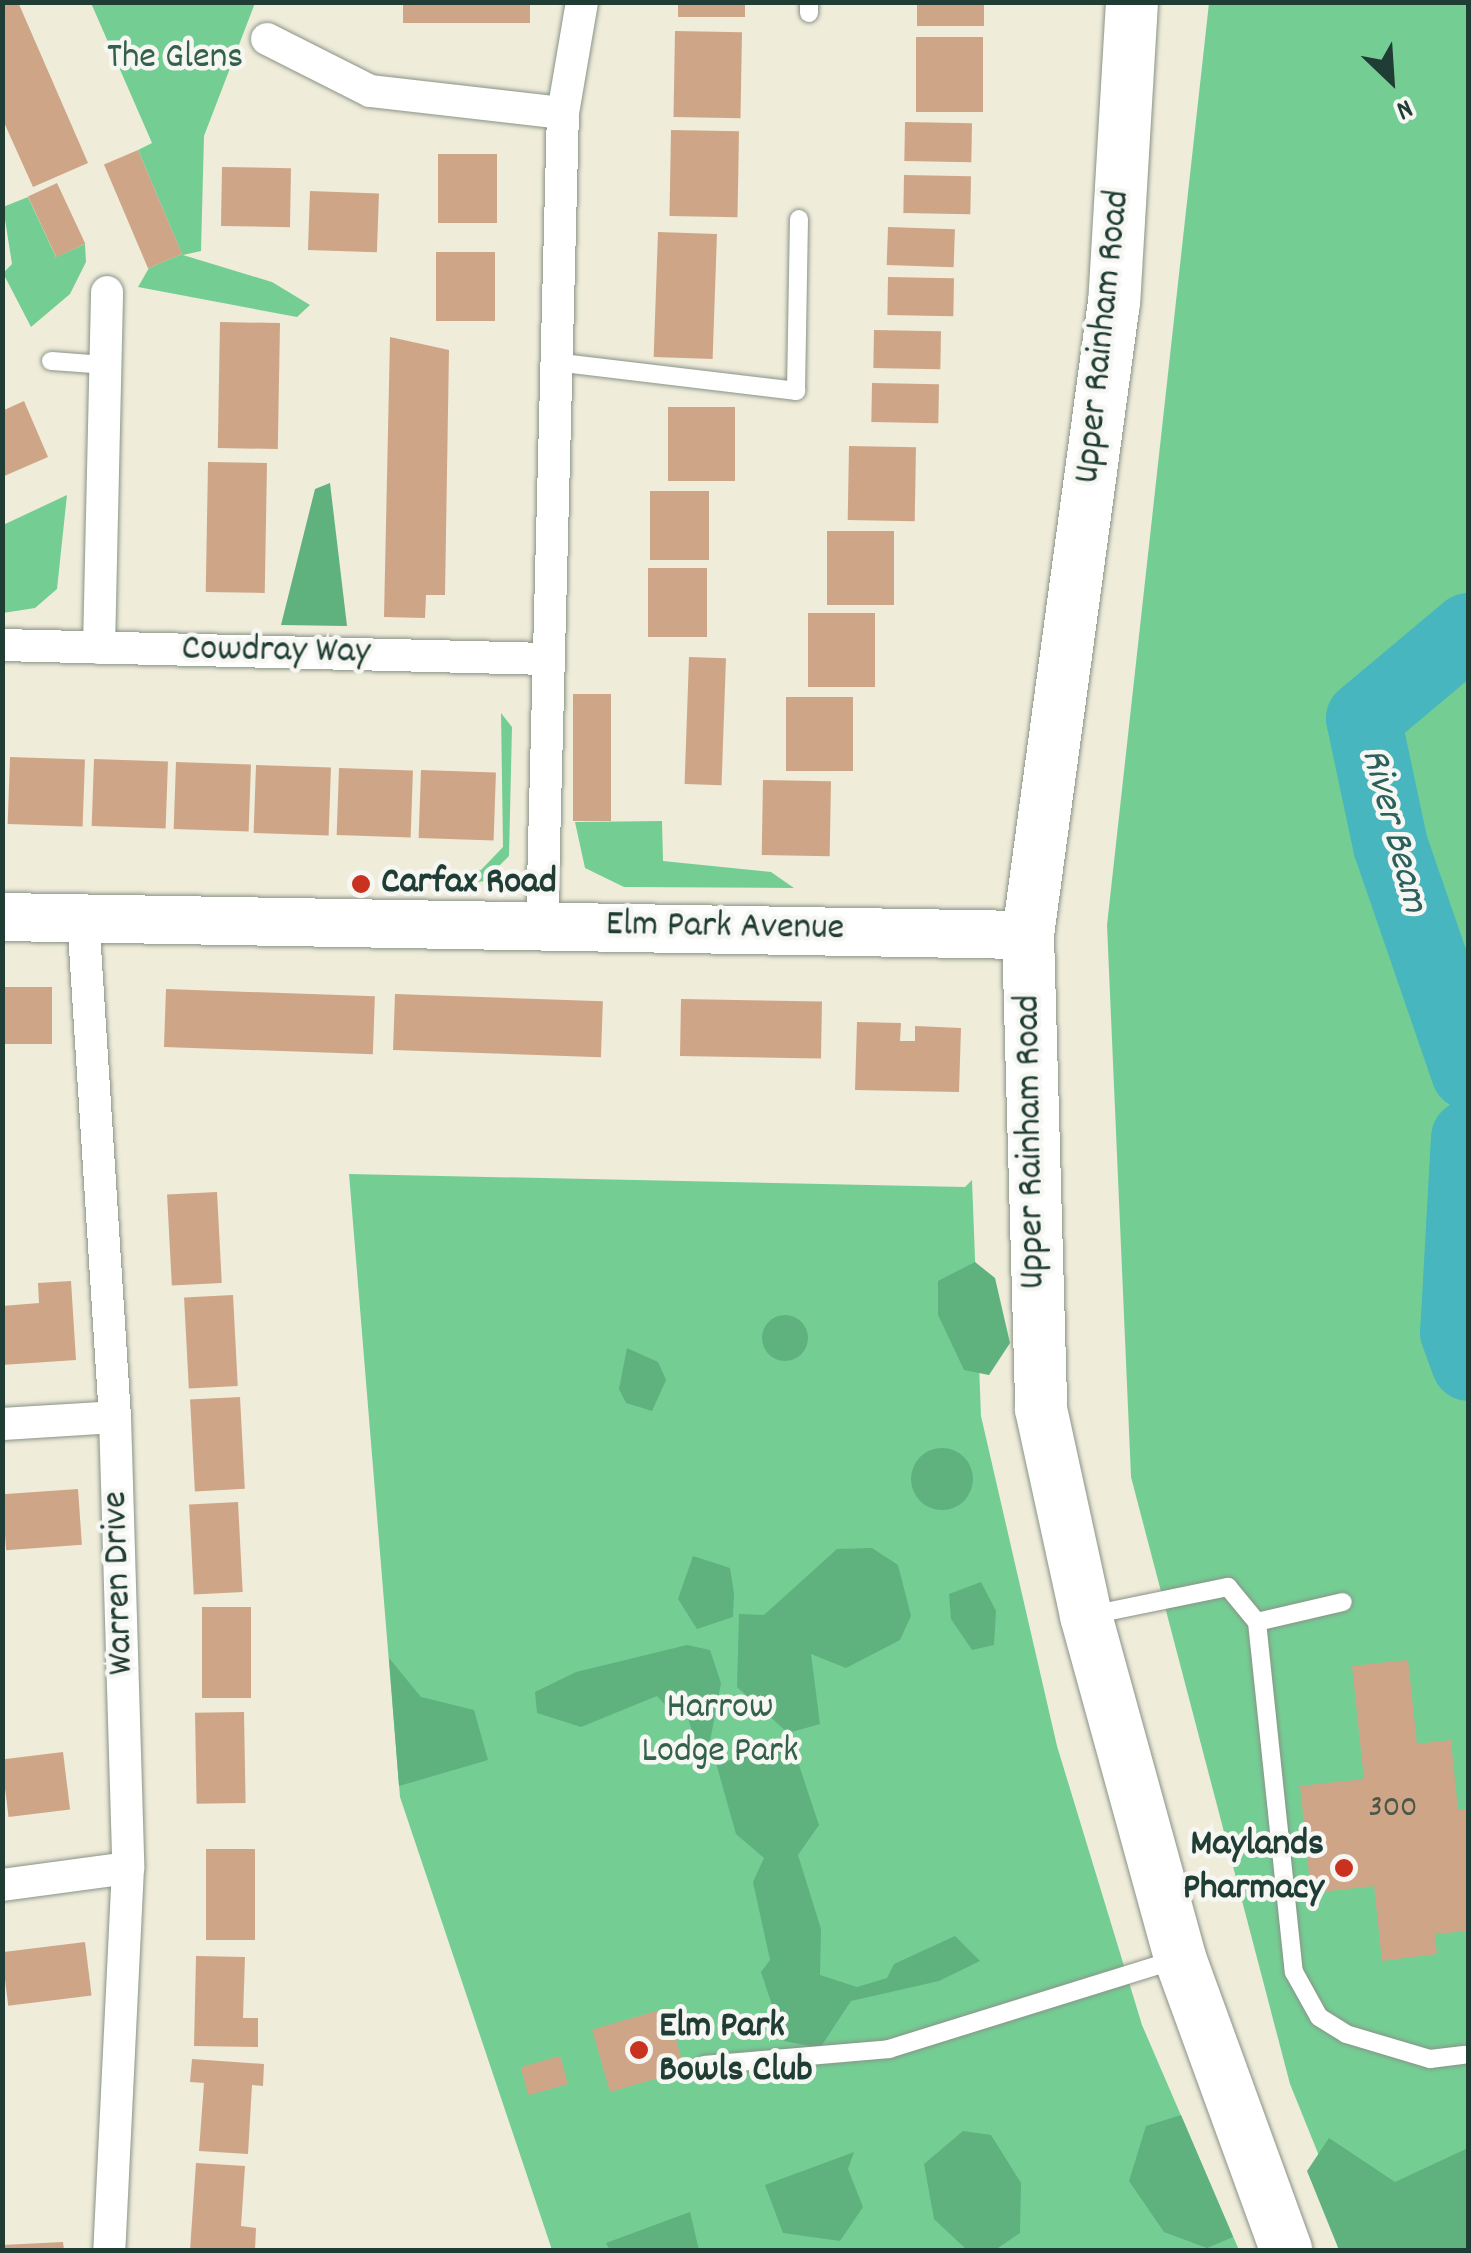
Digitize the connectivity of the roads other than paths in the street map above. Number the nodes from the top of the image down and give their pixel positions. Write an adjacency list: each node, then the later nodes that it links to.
1 (582, 2): 4 (street)
2 (1132, 2): 16 (main road, Upper Rainham Road)
3 (267, 39): 4 (street)
4 (563, 113): 8 (street)
5 (799, 219): 8 (lane)
6 (107, 292): 9 (street)
7 (51, 361): 9 (lane)
8 (554, 362): 12 (street)
9 (105, 364): 11 (street)
10 (2, 645): 11 (street, Cowdray Way)
11 (99, 648): 12 (street, Cowdray Way)
12 (549, 659): 15 (street)
13 (83, 916): 14 (street, Elm Park Avenue); 15 (street, Elm Park Avenue); 17 (street, Warren Drive)
14 (2, 917)
15 (542, 924): 16 (street, Elm Park Avenue)
16 (1028, 935): 20 (main road, Upper Rainham Road)
17 (115, 1417): 18 (street); 22 (street, Warren Drive)
18 (2, 1424)
19 (1343, 1602): 21 (lane)
20 (1086, 1616): 21 (lane); 24 (main road, Upper Rainham Road)
21 (1257, 1622): 25 (lane)
22 (128, 1868): 23 (street); 27 (street, Warren Drive)
23 (2, 1886)
24 (1180, 1958): 26 (lane); 28 (main road, Upper Rainham Road)
25 (1464, 2055)
26 (704, 2065)
27 (109, 2250)
28 (1286, 2250)

